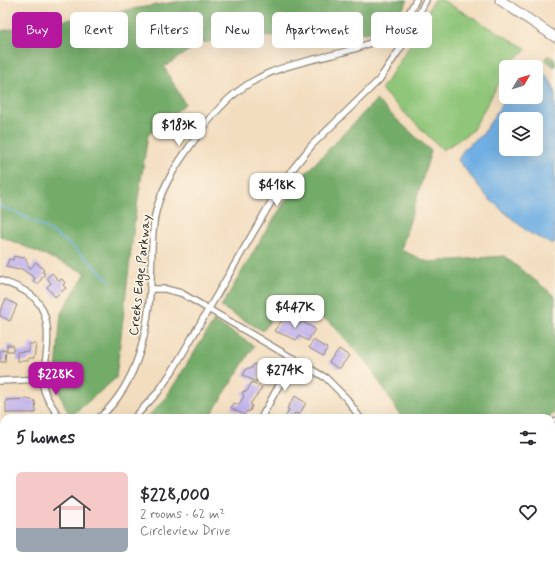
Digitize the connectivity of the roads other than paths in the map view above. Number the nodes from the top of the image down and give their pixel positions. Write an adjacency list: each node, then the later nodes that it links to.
1 (416, 0): 6 (street, Creeks Edge Parkway)
2 (426, 0): 7 (street)
3 (500, 0): 4 (main road)
4 (555, 37)
5 (0, 280): 9 (street)
6 (150, 289): 7 (street); 12 (street, Creeks Edge Parkway)
7 (208, 308): 8 (street); 13 (street)
8 (294, 358): 14 (street); 15 (street)
9 (42, 379): 10 (street); 11 (street)
10 (0, 381)
11 (57, 414)
12 (102, 414)
13 (138, 414)
14 (263, 414)
15 (357, 414)

